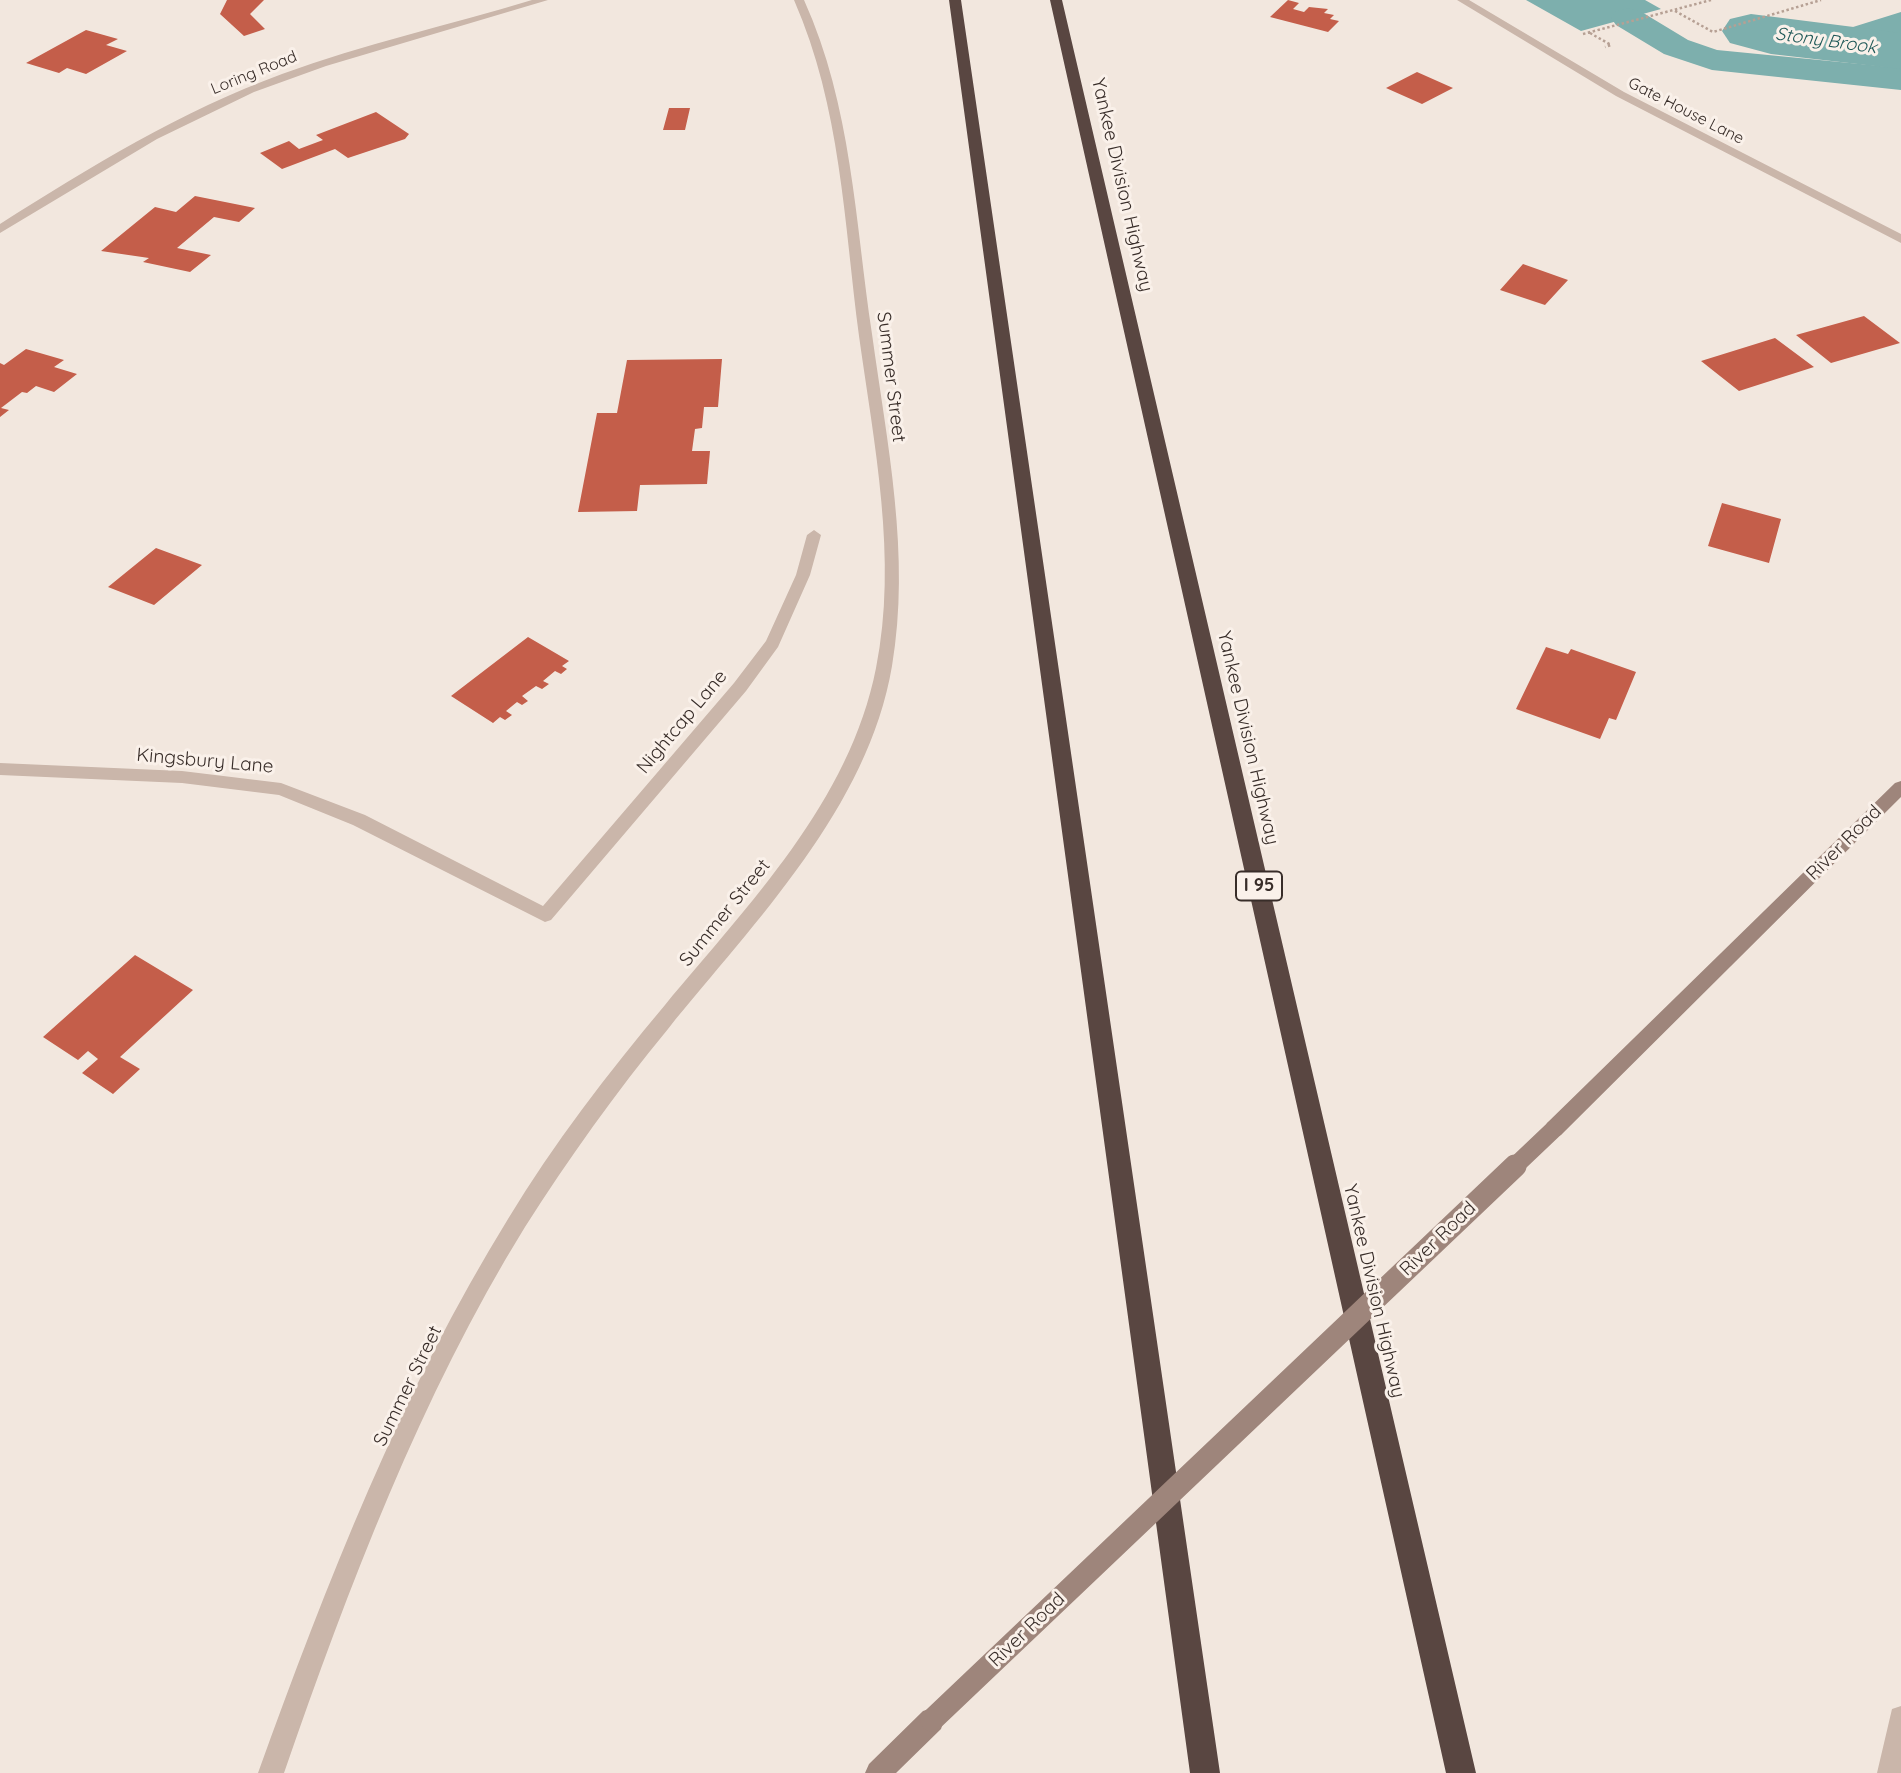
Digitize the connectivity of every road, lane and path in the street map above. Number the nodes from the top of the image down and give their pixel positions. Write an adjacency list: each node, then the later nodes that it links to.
1 (543, 0): 12 (street, Loring Road)
2 (799, 0): 19 (street, Summer Street)
3 (955, 0): 21 (highway)
4 (1056, 0): 22 (highway, Yankee Division Highway / I 95)
5 (1462, 0): 13 (street, Gate House Lane)
6 (1711, 0): 8 (path)
7 (1821, 0): 8 (path)
8 (1674, 10): 9 (path)
9 (1597, 30)
10 (1589, 32): 11 (path)
11 (1606, 42)
12 (0, 229)
13 (1901, 239)
14 (814, 535): 17 (street, Nightcap Lane)
15 (0, 769): 17 (street, Kingsbury Lane)
16 (1901, 787): 20 (main road, River Road, bridge)
17 (545, 915)
18 (1901, 1718): 23 (street)
19 (271, 1773)
20 (878, 1773)
21 (1205, 1773)
22 (1461, 1773)
23 (1890, 1773)

